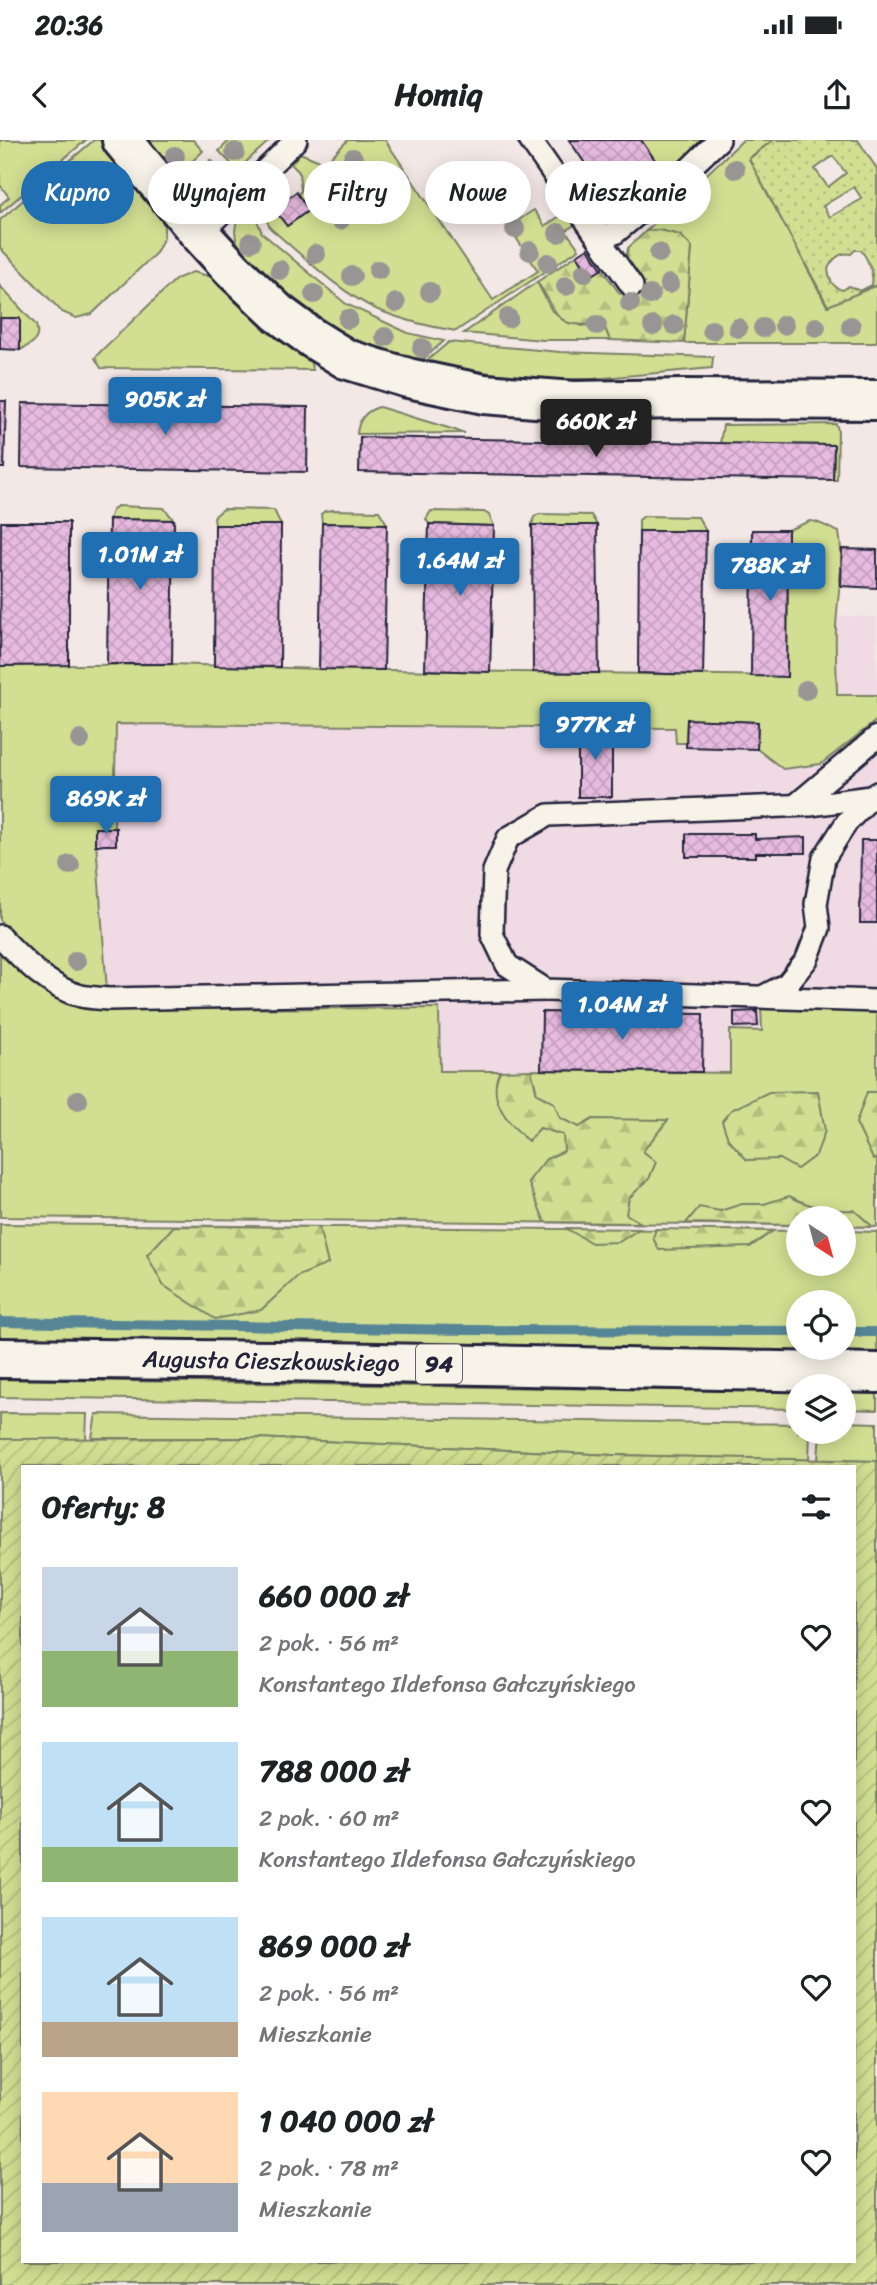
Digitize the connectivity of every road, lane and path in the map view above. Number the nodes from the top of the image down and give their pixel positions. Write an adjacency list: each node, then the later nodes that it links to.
1 (122, 140): 6 (main road)
2 (296, 140): 6 (lane)
3 (530, 140): 5 (lane)
4 (719, 140): 5 (lane)
5 (594, 232): 7 (lane)
6 (200, 234): 8 (main road)
7 (632, 286)
8 (877, 400)
9 (877, 737): 11 (lane)
10 (874, 795): 11 (lane); 14 (lane)
11 (796, 806): 13 (lane)
12 (0, 936): 13 (lane)
13 (546, 990): 14 (lane)
14 (764, 996): 15 (lane)
15 (877, 1001)
16 (0, 1358): 17 (main road, Augusta Cieszkowskiego / 94)
17 (877, 1373)

